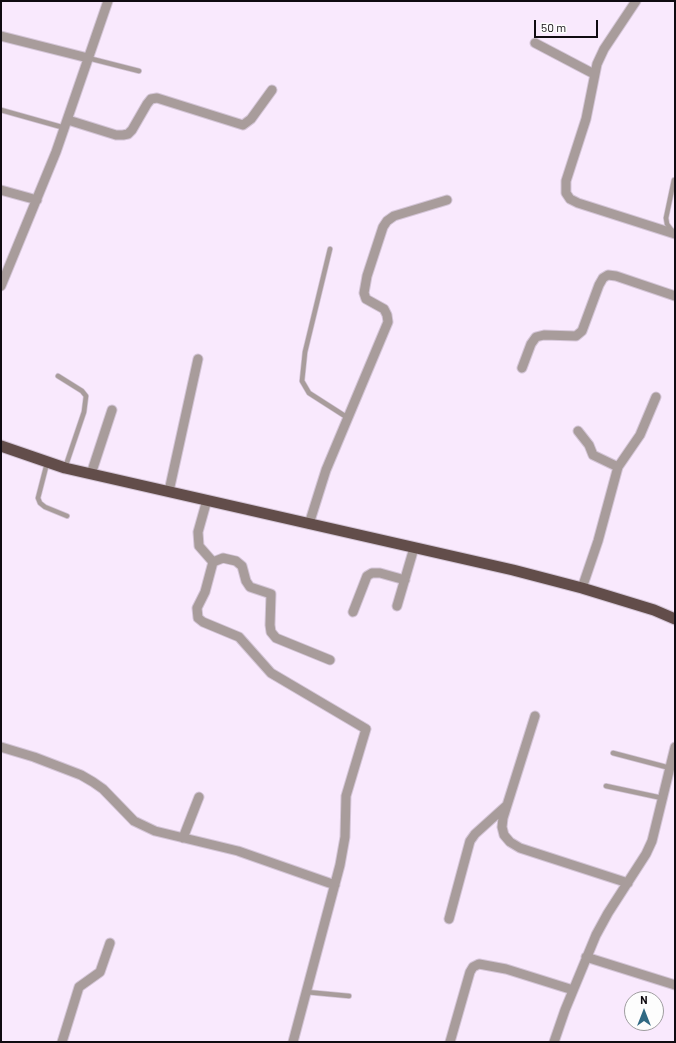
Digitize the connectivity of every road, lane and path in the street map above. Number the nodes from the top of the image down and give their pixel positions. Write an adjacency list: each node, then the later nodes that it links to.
1 (108, 1): 5 (street)
2 (636, 1): 7 (street)
3 (1, 36): 5 (street)
4 (535, 43): 7 (street)
5 (88, 58): 6 (lane); 10 (street)
6 (139, 70)
7 (594, 74): 15 (street)
8 (272, 90): 10 (street)
9 (1, 110): 10 (lane)
10 (66, 124): 13 (street)
11 (674, 180): 15 (lane)
12 (1, 190): 13 (street)
13 (37, 200): 17 (street)
14 (447, 200): 24 (street)
15 (674, 234)
16 (330, 249): 24 (lane)
17 (1, 286)
18 (675, 296): 20 (street)
19 (198, 359): 31 (street)
20 (522, 368)
21 (58, 376): 29 (lane)
22 (656, 397): 28 (street)
23 (112, 410): 30 (street)
24 (348, 418): 34 (street)
25 (578, 431): 28 (street)
26 (1, 446): 27 (highway)
27 (47, 463): 29 (highway); 33 (lane)
28 (618, 467): 38 (street)
29 (65, 468): 30 (highway)
30 (91, 474): 31 (highway)
31 (169, 491): 32 (highway)
32 (207, 500): 34 (highway); 36 (street)
33 (66, 516)
34 (309, 524): 35 (highway)
35 (414, 548): 37 (street); 38 (highway)
36 (213, 562): 42 (street); 54 (street)
37 (405, 580): 39 (street); 40 (street)
38 (582, 588): 41 (highway)
39 (397, 606)
40 (353, 612)
41 (675, 619)
42 (330, 660)
43 (535, 716): 51 (street)
44 (1, 747): 52 (street)
45 (675, 747): 47 (street)
46 (613, 753): 47 (lane)
47 (670, 768): 50 (street)
48 (606, 786): 50 (lane)
49 (199, 797): 52 (street)
50 (662, 798): 53 (street)
51 (506, 806): 53 (street); 55 (street)
52 (183, 838): 54 (street)
53 (628, 883): 57 (street)
54 (335, 885): 60 (street)
55 (448, 918)
56 (110, 943): 62 (street)
57 (586, 957): 58 (street); 59 (street)
58 (675, 985)
59 (573, 990): 64 (street); 65 (street)
60 (306, 992): 61 (lane); 63 (street)
61 (349, 996)
62 (62, 1042)
63 (293, 1042)
64 (450, 1042)
65 (554, 1042)

